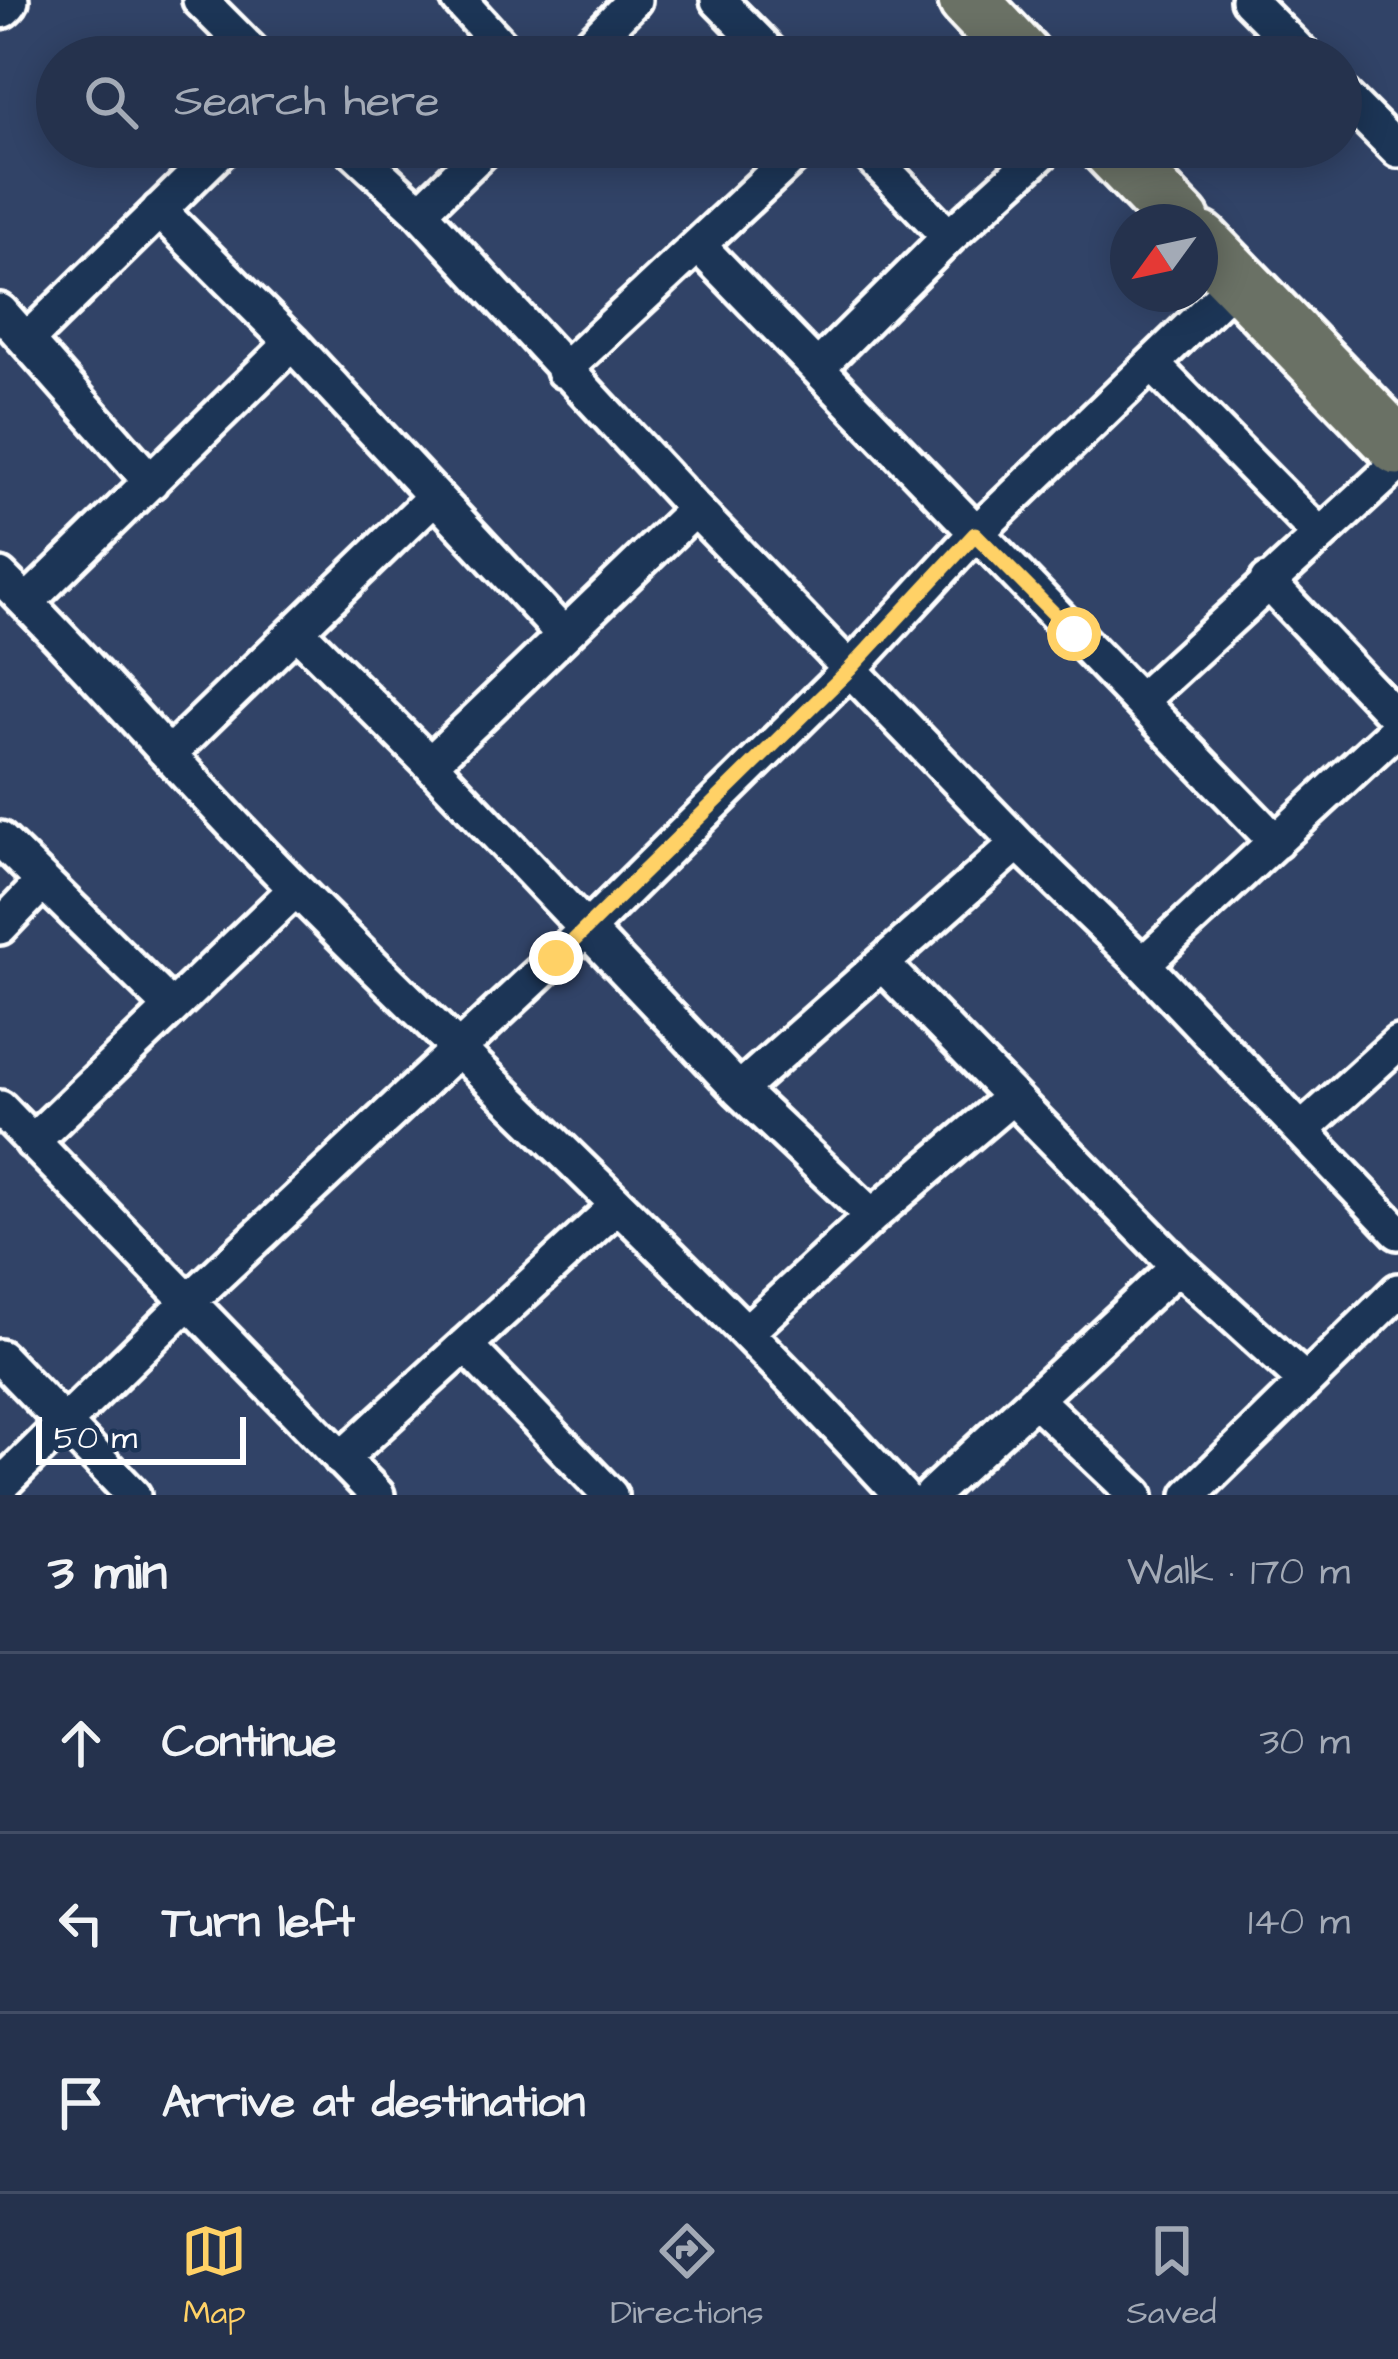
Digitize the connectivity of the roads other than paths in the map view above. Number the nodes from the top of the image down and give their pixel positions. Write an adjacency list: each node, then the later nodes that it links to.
1 (200, 0): 7 (street)
2 (459, 0): 8 (street)
3 (634, 0): 9 (street)
4 (718, 0): 10 (street)
5 (968, 0): 11 (highway)
6 (1248, 0): 12 (street)
7 (236, 36)
8 (492, 36)
9 (599, 36)
10 (753, 36)
11 (1002, 36)
12 (1284, 36)
13 (1362, 114): 14 (street)
14 (1398, 150)
15 (202, 168): 23 (street)
16 (372, 168): 24 (street)
17 (465, 168): 24 (street)
18 (781, 168): 26 (street)
19 (883, 168): 25 (street)
20 (1025, 168): 25 (street)
21 (1129, 168): 22 (highway)
22 (1164, 204)
23 (159, 209): 29 (street); 30 (street)
24 (419, 212): 33 (street)
25 (949, 236): 32 (street)
26 (699, 246): 32 (street); 33 (street)
27 (1219, 261): 31 (street); 34 (highway)
28 (0, 311): 29 (street)
29 (28, 340): 36 (street)
30 (292, 343): 36 (street); 37 (street)
31 (1152, 364): 39 (street); 40 (street)
32 (817, 368): 39 (street)
33 (563, 371): 38 (street)
34 (1398, 446)
35 (1398, 464): 40 (street)
36 (151, 482): 43 (street)
37 (434, 496): 44 (street); 45 (street)
38 (695, 509): 45 (street); 46 (street)
39 (975, 534): 46 (street); 47 (street)
40 (1319, 535): 42 (street)
41 (0, 576): 43 (street)
42 (1268, 581): 47 (street); 48 (street)
43 (27, 602): 49 (street)
44 (298, 632): 49 (street); 50 (street)
45 (562, 633): 50 (street)
46 (850, 669): 53 (street); 57 (street)
47 (1140, 701): 52 (street)
48 (1398, 723): 52 (street)
49 (170, 753): 55 (street)
50 (430, 764): 57 (street)
51 (0, 839): 54 (street)
52 (1276, 842): 58 (street)
53 (1018, 843): 58 (street); 59 (street)
54 (43, 882): 56 (street); 60 (street)
55 (296, 889): 60 (street); 62 (street)
56 (0, 927)
57 (588, 928): 62 (street); 63 (street)
58 (1143, 964): 66 (street)
59 (883, 965): 63 (street); 64 (street)
60 (170, 1006): 67 (street)
61 (1398, 1043): 66 (street)
62 (458, 1048): 68 (street); 73 (street)
63 (739, 1090): 69 (street)
64 (1011, 1098): 69 (street); 71 (street)
65 (0, 1108): 67 (street)
66 (1302, 1130): 70 (street)
67 (32, 1142): 73 (street)
68 (616, 1207): 74 (street); 75 (street)
69 (872, 1216): 74 (street)
70 (1398, 1232)
71 (1178, 1266): 77 (street); 78 (street)
72 (1398, 1291): 77 (street)
73 (189, 1301): 79 (street); 80 (street)
74 (748, 1331): 85 (street)
75 (465, 1345): 80 (street); 84 (street)
76 (0, 1357): 79 (street)
77 (1304, 1381): 88 (street)
78 (1036, 1400): 86 (street); 87 (street)
79 (64, 1422): 81 (street); 82 (street)
80 (341, 1459): 83 (street)
81 (0, 1486)
82 (133, 1495)
83 (376, 1495)
84 (610, 1495)
85 (901, 1495)
86 (931, 1495)
87 (1136, 1495)
88 (1190, 1495)

